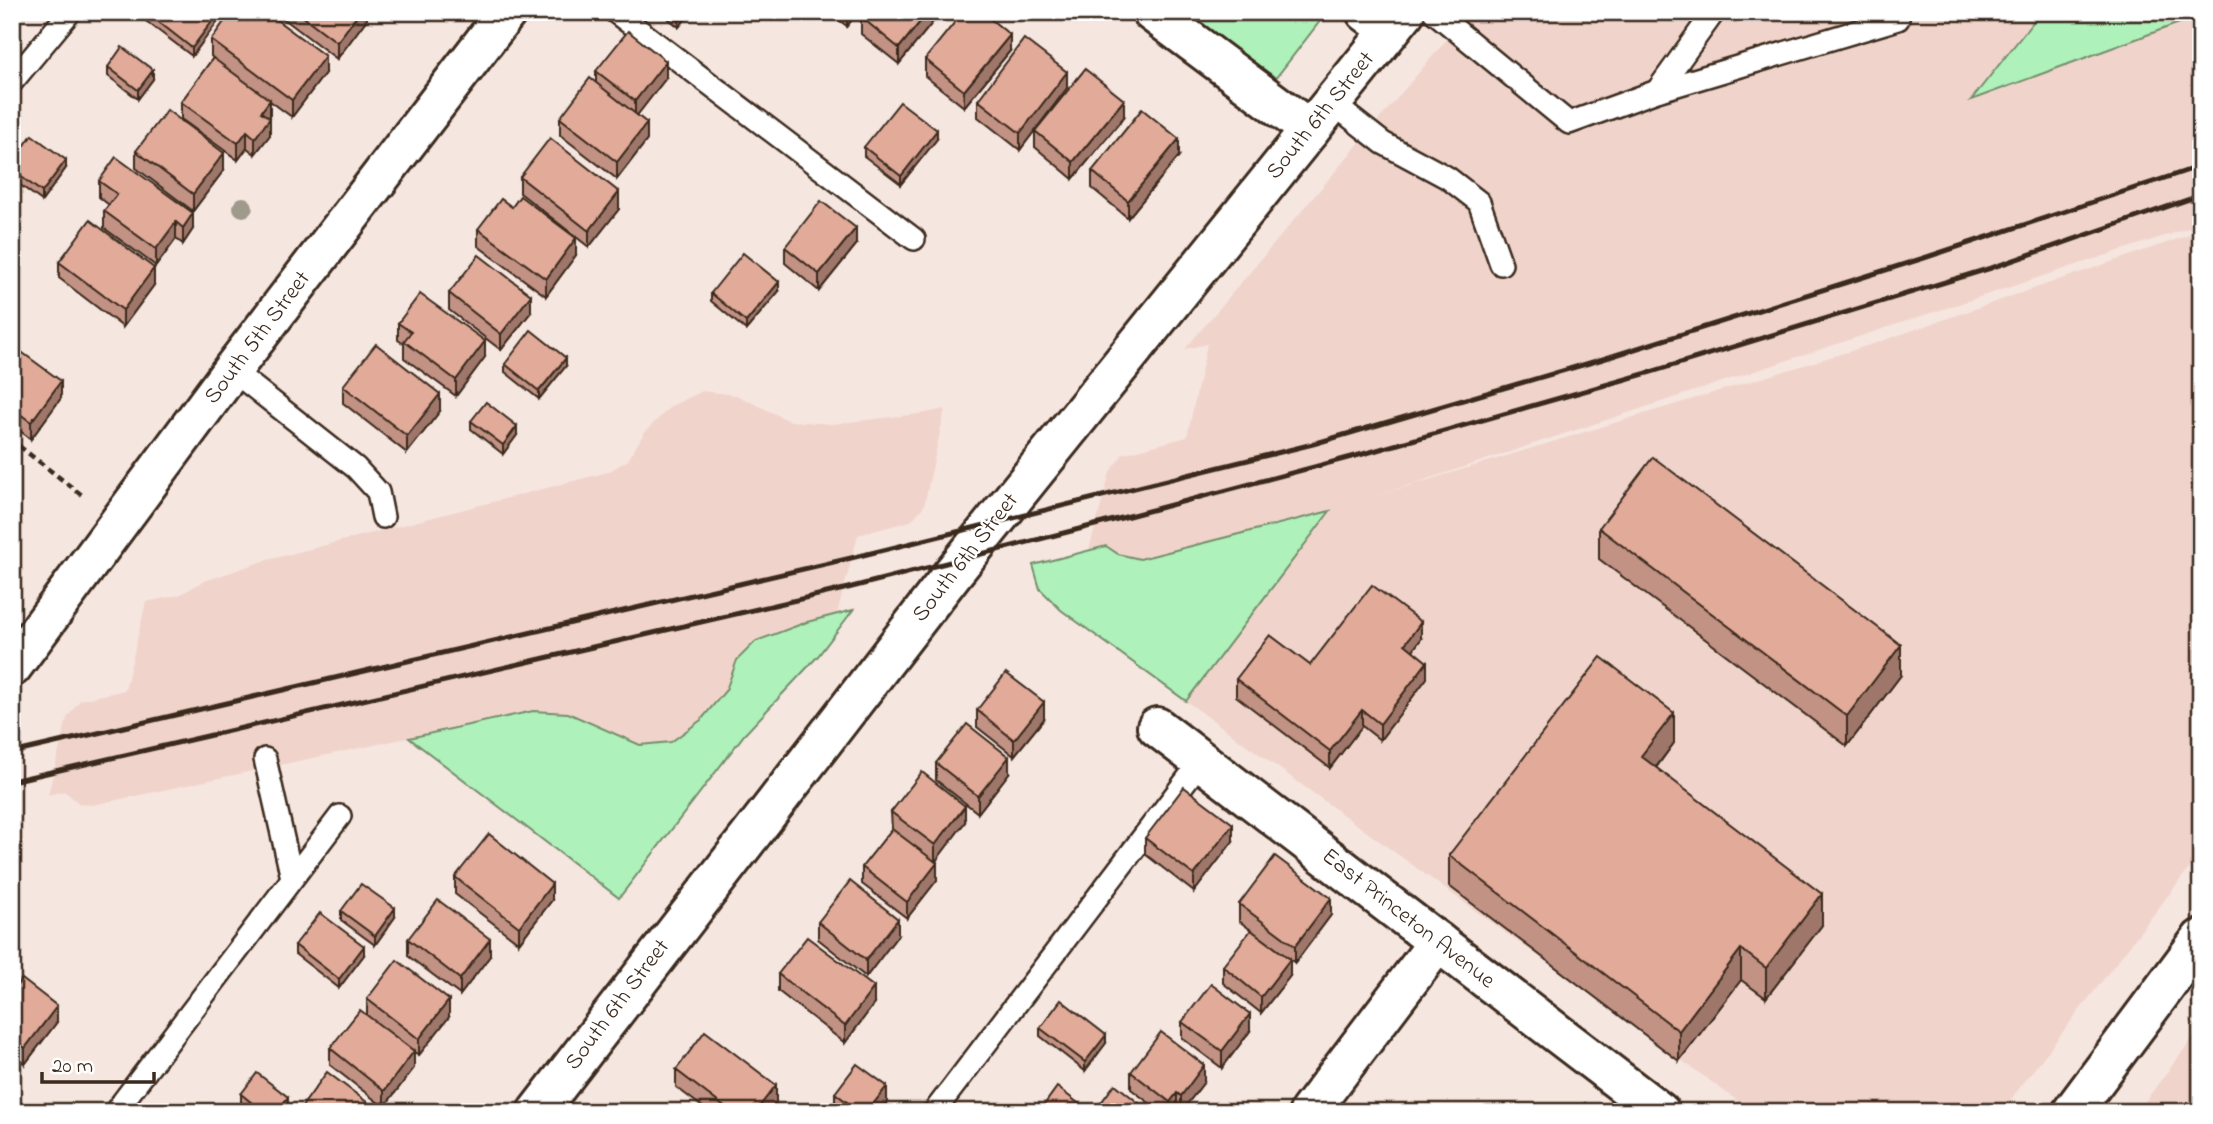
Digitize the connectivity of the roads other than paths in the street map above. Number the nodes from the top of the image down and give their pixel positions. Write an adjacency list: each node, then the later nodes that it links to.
1 (70, 12): 9 (lane)
2 (507, 12): 14 (main road, South 5th Street)
3 (615, 12): 12 (lane)
4 (1152, 12): 11 (main road)
5 (1434, 12): 10 (lane)
6 (1714, 12): 10 (lane)
7 (1892, 12): 10 (lane)
8 (1387, 18): 11 (main road, South 6th Street)
9 (12, 82)
10 (1657, 91)
11 (1321, 117): 13 (lane); 25 (main road, South 6th Street)
12 (914, 239)
13 (1501, 264)
14 (232, 370): 15 (lane); 16 (main road, South 5th Street)
15 (383, 517)
16 (12, 667)
17 (1157, 727): 19 (main road, East Princeton Avenue)
18 (265, 759): 21 (lane)
19 (1201, 761): 23 (main road, East Princeton Avenue); 26 (lane)
20 (340, 816): 21 (lane)
21 (292, 878): 24 (lane)
22 (2201, 939): 29 (main road)
23 (1438, 942): 27 (main road); 28 (main road, East Princeton Avenue)
24 (115, 1112)
25 (537, 1112)
26 (934, 1112)
27 (1309, 1112)
28 (1660, 1112)
29 (2072, 1112)

